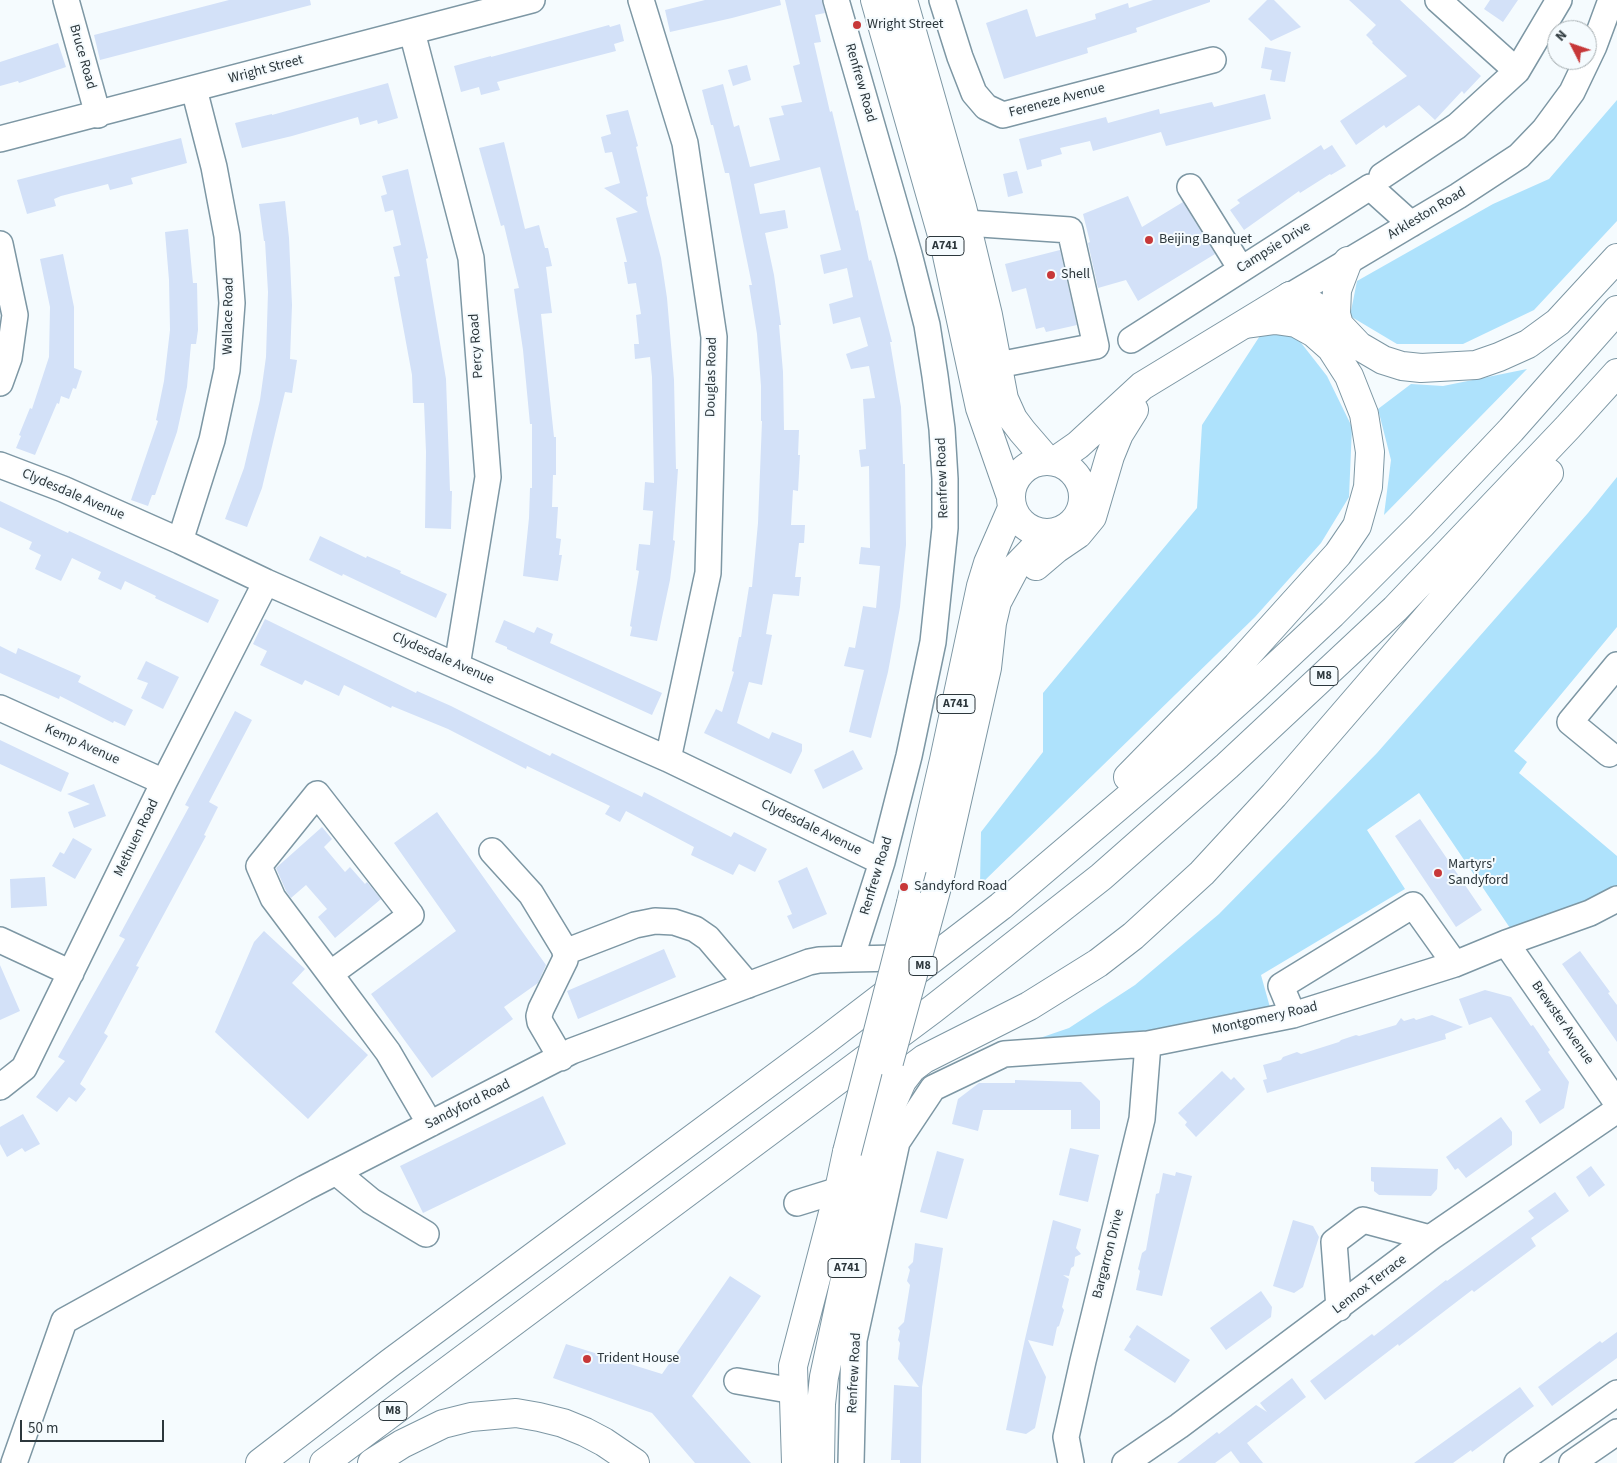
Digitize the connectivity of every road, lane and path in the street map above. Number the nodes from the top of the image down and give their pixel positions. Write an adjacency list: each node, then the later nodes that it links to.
1 (66, 0): 15 (street, Bruce Road)
2 (532, 0): 11 (street, Wright Street)
3 (641, 0): 49 (street, Douglas Road)
4 (836, 0): 48 (street, Renfrew Road)
5 (875, 0): 39 (main road, A741)
6 (903, 0): 19 (main road, A741)
7 (942, 0): 12 (street, Fereneze Avenue)
8 (1438, 0): 13 (street)
9 (1559, 0): 13 (street)
10 (1611, 0): 20 (street, Arkleston Road)
11 (412, 32): 14 (street, Wright Street); 44 (street, Percy Road)
12 (1213, 60)
13 (1517, 71): 17 (street)
14 (194, 89): 15 (street, Wright Street); 41 (street, Wallace Road)
15 (98, 115): 16 (street, Wright Street)
16 (0, 139)
17 (1382, 176)
18 (1190, 187): 24 (street)
19 (966, 223): 30 (main road, A741); 30 (street)
20 (1411, 224): 23 (street, Arkleston Road); 24 (street, Campsie Drive)
21 (0, 244): 33 (street)
22 (1617, 258): 28 (main road)
23 (1348, 260): 25 (street, Arkleston Road); 28 (main road)
24 (1241, 269): 29 (street, Campsie Drive)
25 (1290, 296): 27 (main road, Arkleston Road / A741); 28 (main road)
26 (1617, 310): 55 (main road, M8)
27 (1246, 324): 31 (main road, Arkleston Road / A741); 55 (main road)
28 (1339, 325)
29 (1131, 340)
30 (998, 365): 36 (main road, A741)
31 (1176, 365): 35 (main road, Arkleston Road / A741); 36 (main road, Arkleston Road / A741)
32 (1617, 372): 85 (main road, M8)
33 (0, 384)
34 (1617, 392): 72 (main road)
35 (1134, 410): 38 (main road, Arkleston Road / A741); 45 (main road, A741)
36 (1051, 461): 38 (main road); 39 (main road)
37 (0, 465): 41 (street, Clydesdale Avenue)
38 (1083, 492): 40 (main road)
39 (1011, 501): 40 (main road); 50 (main road, A741)
40 (1049, 533): 45 (main road, A741)
41 (180, 541): 42 (street, Clydesdale Avenue)
42 (266, 582): 44 (street, Clydesdale Avenue); 51 (street, Methuen Road)
43 (1617, 665): 47 (street)
44 (457, 666): 49 (street, Clydesdale Avenue)
45 (987, 668): 72 (main road, A741, bridge)
46 (0, 708): 51 (street, Kemp Avenue)
47 (1614, 753)
48 (909, 756): 50 (street); 53 (street, Renfrew Road)
49 (668, 759): 53 (street, Clydesdale Avenue)
50 (944, 760): 60 (main road, A741, bridge)
51 (164, 782): 62 (street, Methuen Road)
52 (492, 850): 58 (street)
53 (882, 862): 59 (street, Renfrew Road)
54 (1617, 899): 57 (street, Montgomery Road)
55 (1001, 906): 84 (main road, M8)
56 (0, 940): 62 (street)
57 (1506, 943): 61 (street, Montgomery Road); 70 (street, Brewster Avenue)
58 (565, 952): 64 (street); 67 (street)
59 (851, 958): 60 (street, Sandyford Road); 64 (street, Sandyford Road)
60 (897, 958): 74 (main road, A741, bridge)
61 (1455, 964): 65 (street, Montgomery Road); 65 (street)
62 (71, 973): 68 (street, Methuen Road)
63 (330, 974): 63 (street); 71 (street)
64 (748, 985): 67 (street, Sandyford Road)
65 (1293, 1015): 66 (street, Montgomery Road)
66 (1148, 1044): 69 (street, Montgomery Road); 91 (street, Bargarron Drive)
67 (561, 1058): 71 (street, Sandyford Road)
68 (0, 1087)
69 (933, 1088): 90 (street, Renfrew Road)
70 (1615, 1098): 77 (street, Lennox Terrace)
71 (430, 1124): 73 (street, Sandyford Road)
72 (874, 1144): 89 (main road, A741)
73 (336, 1172): 76 (street); 83 (street, Sandyford Road)
74 (839, 1190): 75 (street); 80 (main road, A741)
75 (797, 1203)
76 (426, 1234)
77 (1430, 1238): 78 (street, Lennox Terrace); 78 (street)
78 (1339, 1308): 92 (street, Lennox Terrace)
79 (737, 1381): 80 (street)
80 (794, 1391): 88 (main road, A741)
81 (1617, 1393): 93 (street)
82 (1617, 1432): 94 (street)
83 (14, 1463)
84 (260, 1463)
85 (324, 1463)
86 (372, 1463): 87 (main road)
87 (635, 1463)
88 (796, 1463)
89 (820, 1463)
90 (851, 1463)
91 (1071, 1463)
92 (1125, 1463)
93 (1517, 1463)
94 (1572, 1463)

